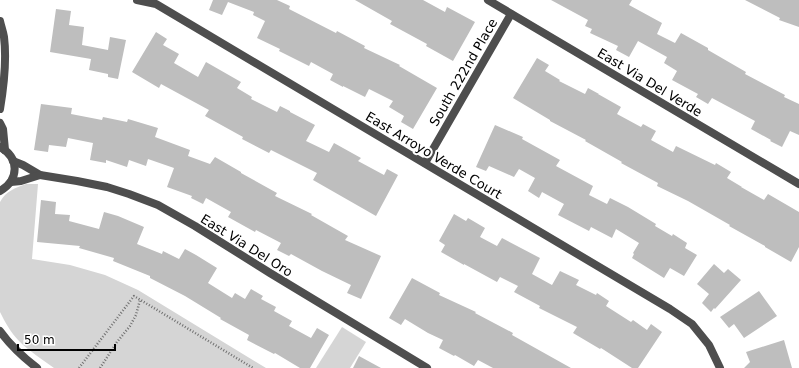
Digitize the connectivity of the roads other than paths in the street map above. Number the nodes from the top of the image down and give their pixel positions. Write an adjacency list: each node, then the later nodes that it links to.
1 (137, 0): 9 (street, East Arroyo Verde Court)
2 (488, 0): 3 (street, East Via Del Verde)
3 (511, 14): 9 (street, South 222nd Place); 12 (street, East Via Del Verde)
4 (0, 21): 5 (street)
5 (0, 109)
6 (0, 123): 7 (street)
7 (3, 149): 8 (street)
8 (14, 161): 10 (street, East Via Del Oro); 11 (street)
9 (425, 163): 17 (street, East Arroyo Verde Court)
10 (40, 175): 11 (street, East Via Del Oro); 16 (street, East Via Del Oro)
11 (11, 182): 13 (street)
12 (799, 184)
13 (0, 191)
14 (0, 331): 15 (street)
15 (37, 368)
16 (427, 368)
17 (720, 368)

